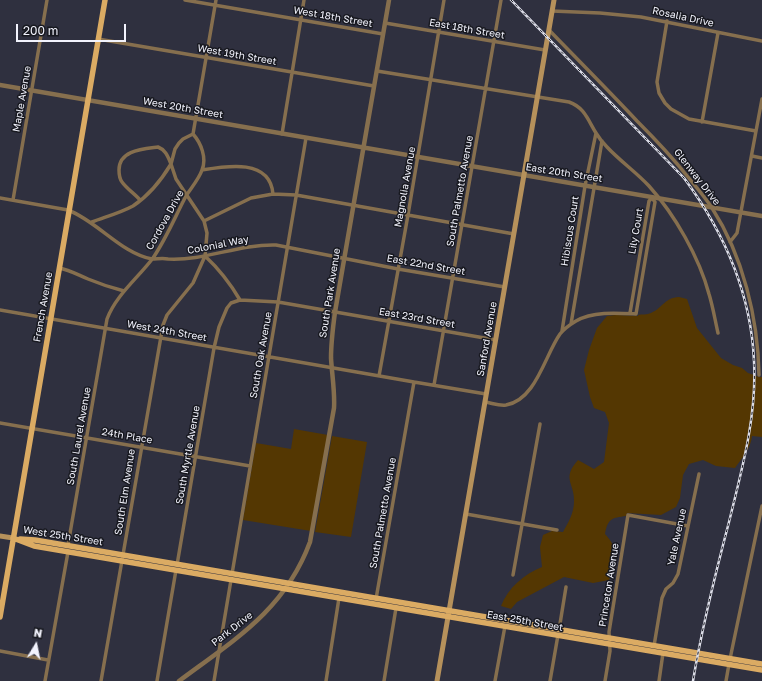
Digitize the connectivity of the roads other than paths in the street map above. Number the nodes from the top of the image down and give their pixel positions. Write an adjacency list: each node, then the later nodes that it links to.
1 (48, 0): 30 (street, Maple Avenue)
2 (105, 0): 19 (main road, French Avenue)
3 (185, 0): 10 (street, West 18th Street)
4 (216, 0): 10 (street)
5 (304, 0): 12 (street)
6 (389, 0): 14 (street, South Park Avenue)
7 (444, 0): 16 (street, Magnolia Avenue)
8 (501, 0): 20 (street, South Palmetto Avenue)
9 (554, 0): 11 (main road, Sanford Avenue)
10 (215, 5): 12 (street, West 18th Street); 23 (street)
11 (552, 11): 13 (street, Rosalia Drive); 15 (main road, Sanford Avenue)
12 (301, 20): 18 (street, West 18th Street); 25 (street)
13 (667, 21): 17 (street, Rosalia Drive); 35 (street)
14 (385, 23): 16 (street, East 18th Street); 18 (street, South Park Avenue)
15 (549, 30): 22 (main road, Sanford Avenue); 61 (street, Glenway Drive)
16 (439, 32): 20 (street, East 18th Street); 26 (street, Magnolia Avenue)
17 (718, 33): 21 (street, Rosalia Drive); 35 (street)
18 (383, 34): 24 (street, South Park Avenue)
19 (98, 39): 23 (street, West 19th Street); 32 (main road, French Avenue)
20 (494, 41): 22 (street, East 18th Street); 29 (street, South Palmetto Avenue)
21 (762, 41)
22 (545, 50): 31 (main road, Sanford Avenue)
23 (207, 58): 25 (street, West 19th Street); 34 (street)
24 (377, 71): 26 (street); 28 (street, South Park Avenue)
25 (292, 72): 28 (street, West 19th Street); 39 (street)
26 (431, 80): 29 (street); 44 (street, Magnolia Avenue)
27 (0, 85): 30 (street, West 20th Street)
28 (374, 86): 42 (street, South Park Avenue)
29 (486, 89): 31 (street); 47 (street, South Palmetto Avenue)
30 (32, 91): 32 (street, West 20th Street); 58 (street, Maple Avenue)
31 (537, 97): 37 (street); 49 (main road, Sanford Avenue)
32 (87, 100): 34 (street, West 20th Street); 62 (main road, French Avenue)
33 (762, 100): 36 (street)
34 (196, 119): 38 (street); 39 (street, West 20th Street)
35 (702, 122): 36 (street)
36 (756, 131): 43 (street)
37 (596, 133): 41 (street); 50 (street, Hibiscus Court)
38 (193, 134): 46 (street); 48 (street)
39 (282, 134): 40 (street, West 20th Street)
40 (306, 138): 42 (street, West 20th Street); 54 (street, South Oak Avenue)
41 (602, 141): 51 (street, Hibiscus Court); 57 (street)
42 (364, 148): 44 (street, East 20th Street); 60 (street, South Park Avenue)
43 (752, 156): 45 (street); 63 (street)
44 (418, 157): 47 (street, East 20th Street); 64 (street, Magnolia Avenue)
45 (762, 158)
46 (171, 164): 53 (street); 59 (street); 59 (street)
47 (472, 167): 49 (street, East 20th Street); 68 (street, South Palmetto Avenue)
48 (202, 170): 52 (street); 53 (street, Cordova Drive)
49 (524, 176): 50 (street, East 20th Street); 69 (main road, Sanford Avenue)
50 (585, 186): 51 (street, East 20th Street); 90 (street, Hibiscus Court)
51 (594, 187): 56 (street, East 20th Street); 87 (street, Hibiscus Court)
52 (273, 194): 54 (street); 66 (street)
53 (187, 195): 66 (street); 74 (street, Cordova Drive)
54 (296, 195): 60 (street); 71 (street, South Oak Avenue)
55 (0, 198): 58 (street, Colonial Way)
56 (652, 198): 57 (street, East 20th Street); 84 (street, Lily Court); 84 (street, Lily Court)
57 (661, 199): 61 (street, East 20th Street); 91 (street)
58 (13, 200): 62 (street, Colonial Way)
59 (140, 200): 67 (street)
60 (353, 206): 64 (street); 73 (street, South Park Avenue)
61 (712, 208): 63 (street, East 20th Street); 70 (street, Glenway Drive)
62 (68, 210): 67 (street, Colonial Way); 75 (main road, French Avenue)
63 (741, 213): 65 (street, East 20th Street); 70 (street)
64 (408, 215): 68 (street); 76 (street, Magnolia Avenue)
65 (762, 216)
66 (204, 221): 72 (street, South Elm Avenue)
67 (92, 222): 74 (street, Colonial Way)
68 (462, 224): 69 (street); 77 (street, South Palmetto Avenue)
69 (514, 234): 78 (main road, Sanford Avenue)
70 (730, 242): 95 (street, Glenway Drive)
71 (288, 247): 72 (street, Colonial Way); 73 (street, Colonial Way); 81 (street, South Oak Avenue)
72 (205, 256): 74 (street, Colonial Way); 80 (street); 92 (street, South Elm Avenue)
73 (344, 258): 76 (street, East 22nd Street); 83 (street, South Park Avenue)
74 (152, 259): 79 (street, Cordova Drive)
75 (59, 268): 79 (street); 85 (main road, French Avenue)
76 (398, 269): 77 (street, East 22nd Street); 86 (street, Magnolia Avenue)
77 (453, 278): 78 (street, East 22nd Street); 89 (street, South Palmetto Avenue)
78 (505, 287): 93 (main road, Sanford Avenue)
79 (124, 291): 88 (street, Cordova Drive)
80 (240, 300): 81 (street, East 23rd Street); 94 (street, South Myrtle Avenue)
81 (278, 302): 83 (street, East 23rd Street); 96 (street, South Oak Avenue)
82 (0, 310): 85 (street, West 24th Street)
83 (335, 312): 86 (street, East 23rd Street); 97 (street, South Park Avenue)
84 (630, 313): 87 (street)
85 (50, 319): 88 (street, West 24th Street); 106 (main road, French Avenue)
86 (389, 321): 89 (street, East 23rd Street); 99 (street, Magnolia Avenue)
87 (571, 324): 90 (street)
88 (105, 329): 92 (street, West 24th Street); 107 (street, South Laurel Avenue)
89 (443, 331): 93 (street, East 23rd Street); 101 (street, South Palmetto Avenue)
90 (562, 331): 103 (street)
91 (718, 333)
92 (160, 338): 94 (street, West 24th Street); 108 (street, South Elm Avenue)
93 (496, 340): 102 (main road, Sanford Avenue)
94 (214, 348): 96 (street, West 24th Street); 109 (street, South Myrtle Avenue)
95 (760, 354): 98 (street, Glenway Drive)
96 (269, 357): 97 (street, West 24th Street); 110 (street, South Oak Avenue)
97 (332, 368): 99 (street, West 24th Street); 125 (street, South Park Avenue)
98 (759, 375)
99 (379, 376): 100 (street, West 24th Street)
100 (414, 382): 101 (street, West 24th Street); 129 (street, South Palmetto Avenue)
101 (434, 385): 102 (street, West 24th Street)
102 (486, 394): 103 (main road, Sanford Avenue)
103 (485, 402): 113 (main road, Sanford Avenue)
104 (0, 423): 106 (street, 24th Place)
105 (540, 424): 114 (street)
106 (32, 428): 107 (street, 24th Place); 118 (main road, French Avenue)
107 (86, 438): 108 (street, 24th Place); 119 (street, South Laurel Avenue)
108 (141, 447): 109 (street, 24th Place); 121 (street, South Elm Avenue)
109 (196, 456): 110 (street, 24th Place); 122 (street, South Myrtle Avenue)
110 (250, 466): 124 (street, South Oak Avenue)
111 (699, 474): 115 (street, Yale Avenue)
112 (762, 506): 143 (street)
113 (466, 514): 114 (street); 133 (main road, Sanford Avenue)
114 (523, 524): 116 (street); 123 (street)
115 (688, 526): 137 (street, Princeton Avenue); 138 (street, Yale Avenue)
116 (557, 530)
117 (0, 536): 118 (main road)
118 (13, 538): 119 (main road, West 25th Street); 120 (main road, West 25th Street); 127 (main road, French Avenue)
119 (68, 545): 121 (main road, West 25th Street)
120 (68, 552): 121 (main road, West 25th Street); 142 (street)
121 (122, 558): 122 (main road, West 25th Street); 147 (street, South Elm Avenue)
122 (177, 568): 124 (main road, West 25th Street); 124 (main road, West 25th Street); 148 (street, South Myrtle Avenue)
123 (513, 575)
124 (231, 577): 125 (main road, West 25th Street); 139 (street, South Oak Avenue)
125 (287, 587): 128 (main road, East 25th Street); 129 (main road, East 25th Street); 139 (street, Park Drive)
126 (566, 587): 136 (street)
127 (2, 590): 134 (main road, French Avenue)
128 (339, 598): 131 (main road, East 25th Street); 151 (street)
129 (376, 599): 130 (main road, East 25th Street)
130 (387, 601): 131 (main road); 133 (main road, East 25th Street)
131 (366, 603): 132 (main road, East 25th Street)
132 (396, 608): 133 (main road, East 25th Street); 152 (street)
133 (449, 614): 135 (main road, East 25th Street); 136 (main road, East 25th Street); 153 (main road, Sanford Avenue)
134 (0, 617)
135 (505, 626): 136 (main road, East 25th Street); 154 (street)
136 (558, 633): 137 (main road, East 25th Street); 155 (street)
137 (609, 641): 138 (main road, East 25th Street); 141 (main road, East 25th Street); 156 (street, Princeton Avenue)
138 (654, 646): 143 (main road, East 25th Street)
139 (219, 650): 149 (street, Park Drive); 150 (street, South Oak Avenue)
140 (0, 651): 142 (street)
141 (663, 653): 143 (main road, East 25th Street); 157 (street)
142 (48, 660): 146 (street)
143 (730, 662): 144 (main road, East 25th Street); 145 (main road, East 25th Street); 158 (street)
144 (762, 664)
145 (762, 670)
146 (44, 681)
147 (101, 681)
148 (157, 681)
149 (179, 681)
150 (214, 681)
151 (326, 681)
152 (384, 681)
153 (437, 681)
154 (495, 681)
155 (550, 681)
156 (605, 681)
157 (659, 681)
158 (726, 681)

